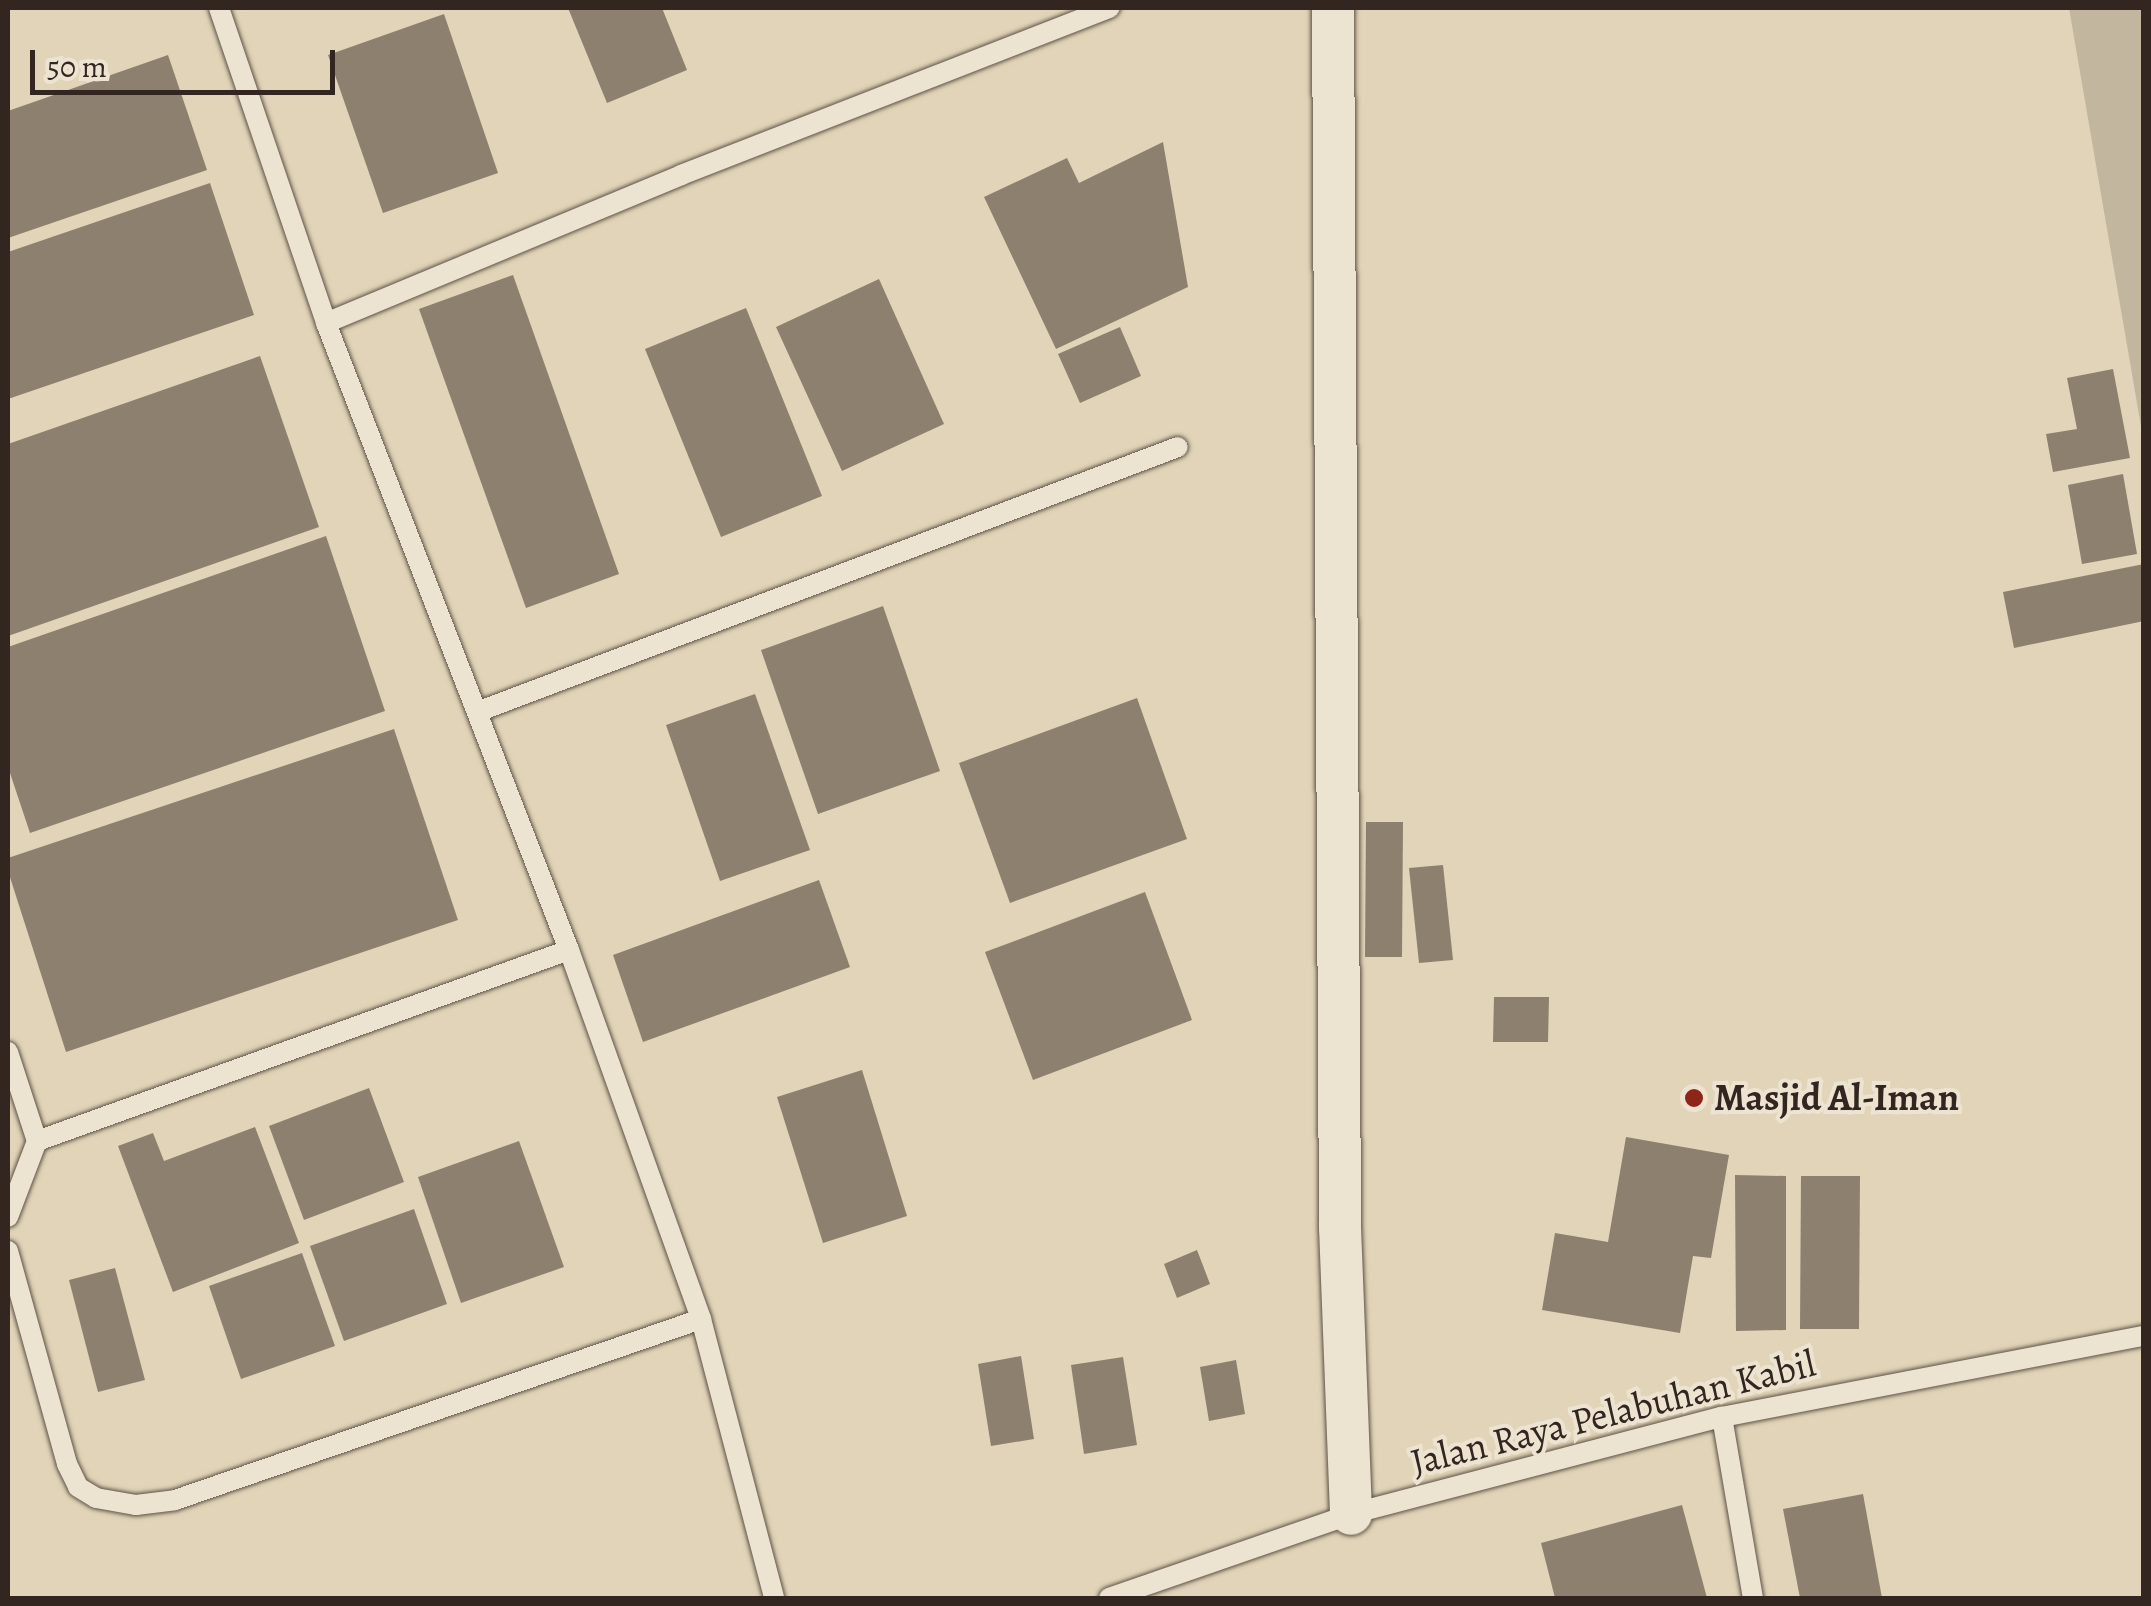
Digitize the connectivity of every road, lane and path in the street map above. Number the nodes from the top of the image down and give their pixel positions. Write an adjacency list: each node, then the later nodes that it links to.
1 (218, 8): 4 (lane)
2 (1110, 8): 4 (lane)
3 (1332, 8): 15 (street)
4 (326, 322): 6 (lane)
5 (1178, 447): 6 (lane)
6 (477, 712): 7 (lane)
7 (569, 950): 9 (lane); 12 (lane)
8 (8, 1052): 9 (lane)
9 (37, 1142): 10 (lane)
10 (8, 1217)
11 (8, 1252): 12 (lane)
12 (702, 1319): 16 (lane)
13 (2144, 1336): 14 (lane, Jalan Raya Pelabuhan Kabil)
14 (1722, 1417): 15 (lane, Jalan Raya Pelabuhan Kabil); 18 (lane)
15 (1351, 1514): 17 (lane, Jalan Raya Pelabuhan Kabil)
16 (774, 1598)
17 (1110, 1598)
18 (1753, 1598)

